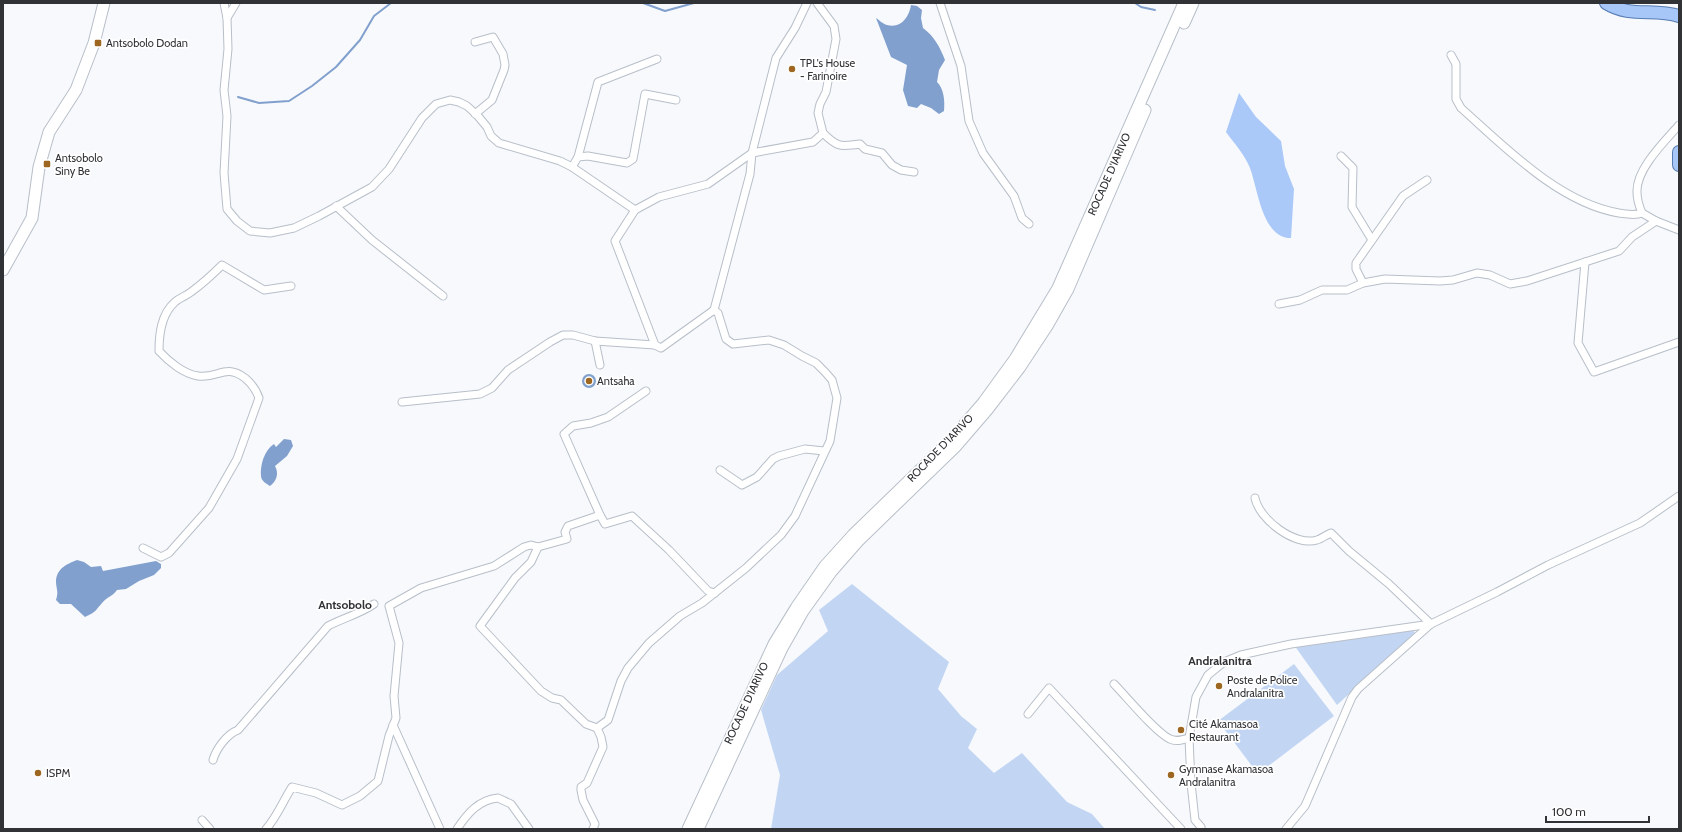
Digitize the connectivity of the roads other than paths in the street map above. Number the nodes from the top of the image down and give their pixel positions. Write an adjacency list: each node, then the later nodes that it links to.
1 (104, 3): 35 (main road)
2 (224, 3): 11 (street)
3 (236, 3): 11 (street)
4 (807, 3): 20 (street)
5 (817, 3): 18 (street)
6 (940, 3): 31 (street)
7 (1184, 3): 70 (main road, ROCADE D'IARIVO)
8 (1193, 3): 71 (main road, ROCADE D'IARIVO)
9 (1606, 3): 10 (main road)
10 (1679, 16)
11 (227, 18): 27 (street)
12 (476, 42): 16 (street)
13 (1451, 56): 29 (street)
14 (657, 59): 22 (street)
15 (676, 100): 22 (street)
16 (475, 114): 24 (street); 27 (street)
17 (1679, 124): 29 (street)
18 (823, 133): 20 (street); 25 (street)
19 (1679, 152): 23 (main road)
20 (752, 153): 28 (street); 40 (street)
21 (1341, 156): 33 (street)
22 (578, 157): 24 (street)
23 (1679, 165)
24 (572, 167): 28 (street)
25 (914, 172)
26 (1427, 180): 33 (street)
27 (336, 206): 38 (street)
28 (635, 210): 43 (street)
29 (1642, 213): 30 (street)
30 (1656, 221): 32 (street); 34 (street)
31 (1029, 224)
32 (1679, 230)
33 (1372, 240): 36 (street)
34 (1585, 262): 36 (street); 42 (street)
35 (3, 270)
36 (1363, 283): 39 (street)
37 (290, 286): 53 (street)
38 (442, 296)
39 (1279, 304)
40 (714, 310): 43 (street); 47 (street)
41 (595, 341): 43 (street); 44 (street); 46 (street)
42 (1679, 342)
43 (655, 345)
44 (600, 365)
45 (646, 391): 51 (street)
46 (402, 402)
47 (824, 451): 48 (street); 54 (street)
48 (720, 470)
49 (1679, 496): 56 (street)
50 (1255, 498): 56 (street)
51 (600, 515): 52 (street); 54 (street)
52 (538, 547): 59 (street); 60 (street)
53 (143, 548)
54 (714, 594): 60 (street)
55 (374, 604): 62 (street)
56 (1431, 624): 61 (street); 74 (street)
57 (1114, 684): 61 (street)
58 (1028, 714): 72 (street)
59 (393, 725): 65 (street); 66 (street)
60 (597, 728): 69 (street)
61 (1188, 738): 73 (street)
62 (213, 760)
63 (202, 820): 64 (street)
64 (210, 829)
65 (266, 829)
66 (440, 829)
67 (457, 829): 68 (street)
68 (529, 829)
69 (592, 829)
70 (688, 829)
71 (698, 829)
72 (1181, 829)
73 (1200, 829)
74 (1286, 829)

